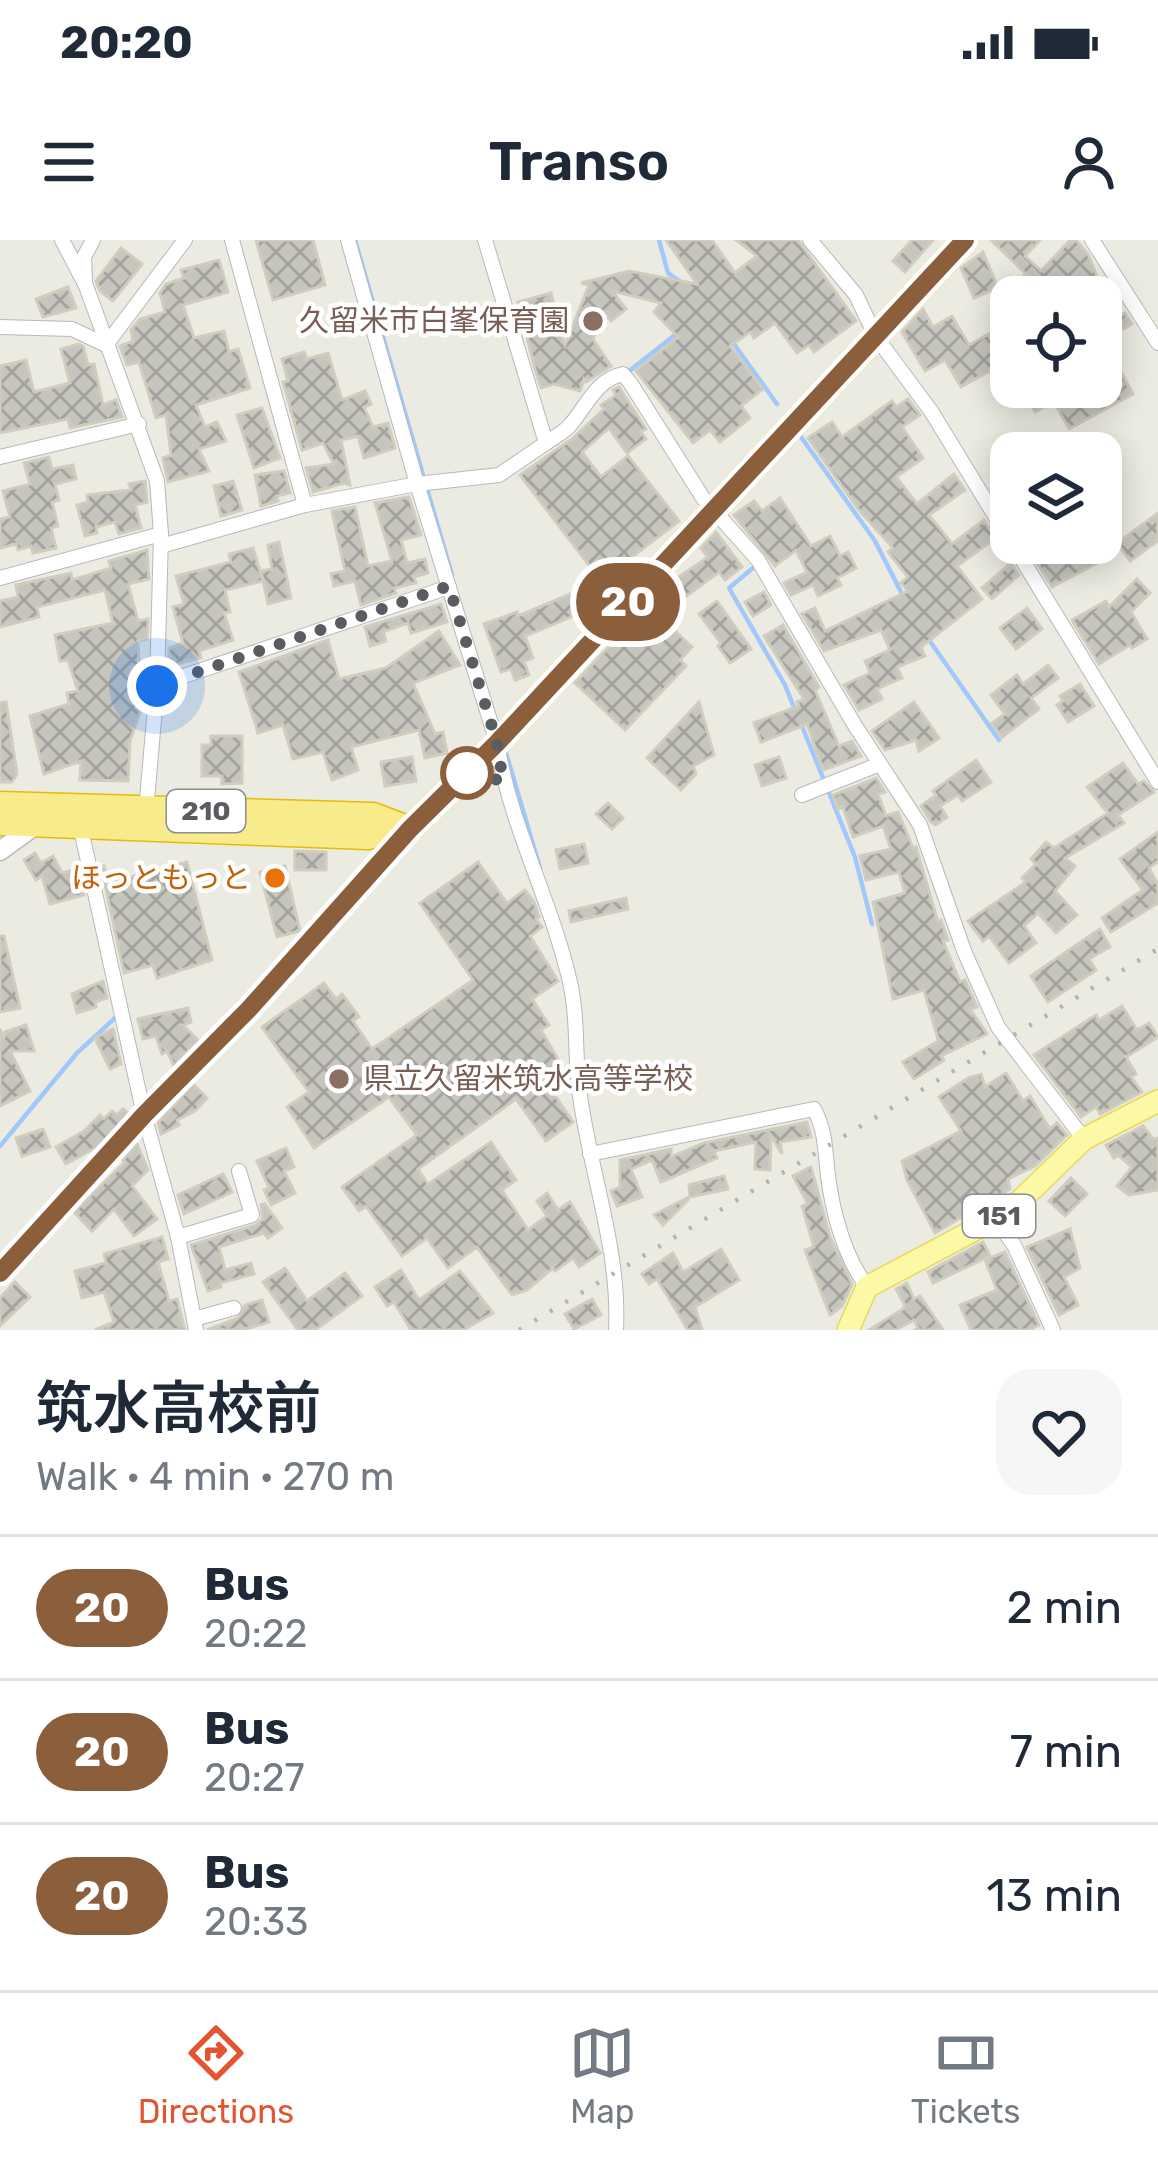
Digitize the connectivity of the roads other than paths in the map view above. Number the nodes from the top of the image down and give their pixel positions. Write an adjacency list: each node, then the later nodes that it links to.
1 (62, 240): 10 (street)
2 (93, 240): 10 (street)
3 (185, 240): 14 (street)
4 (232, 240): 19 (street)
5 (348, 240): 18 (street)
6 (485, 240): 16 (street)
7 (810, 240): 12 (street)
8 (965, 240): 12 (highway)
9 (1092, 240): 13 (street)
10 (86, 286): 14 (street)
11 (0, 327): 14 (street)
12 (876, 337): 20 (street); 21 (highway)
13 (1158, 343)
14 (106, 345): 15 (street)
15 (139, 424): 17 (street); 22 (street)
16 (546, 443): 18 (street); 21 (street)
17 (0, 457)
18 (417, 484): 19 (street); 25 (street)
19 (305, 505): 22 (street)
20 (990, 508)
21 (714, 509): 27 (highway); 28 (street)
22 (161, 540): 24 (street); 26 (street)
23 (1024, 564): 29 (street)
24 (0, 578)
25 (449, 586): 26 (street); 27 (street)
26 (157, 686): 32 (street)
27 (497, 743): 34 (highway); 39 (street)
28 (880, 764): 30 (street); 38 (street)
29 (1158, 782)
30 (802, 795)
31 (17, 817): 32 (highway, 210); 33 (highway, 210); 35 (street)
32 (146, 819): 33 (highway, 210); 34 (highway, 210)
33 (80, 825): 37 (street)
34 (410, 829): 37 (street)
35 (0, 851)
36 (1158, 1101): 38 (main road, 151)
37 (144, 1115): 42 (street); 43 (street)
38 (1084, 1139): 41 (main road, 151)
39 (590, 1154): 44 (street); 47 (street)
40 (239, 1171): 42 (street)
41 (995, 1219): 44 (main road, 151); 49 (street)
42 (178, 1237): 46 (street)
43 (0, 1273)
44 (867, 1287): 48 (main road)
45 (233, 1308): 46 (street)
46 (195, 1324)
47 (616, 1330)
48 (848, 1330)
49 (1053, 1330)

